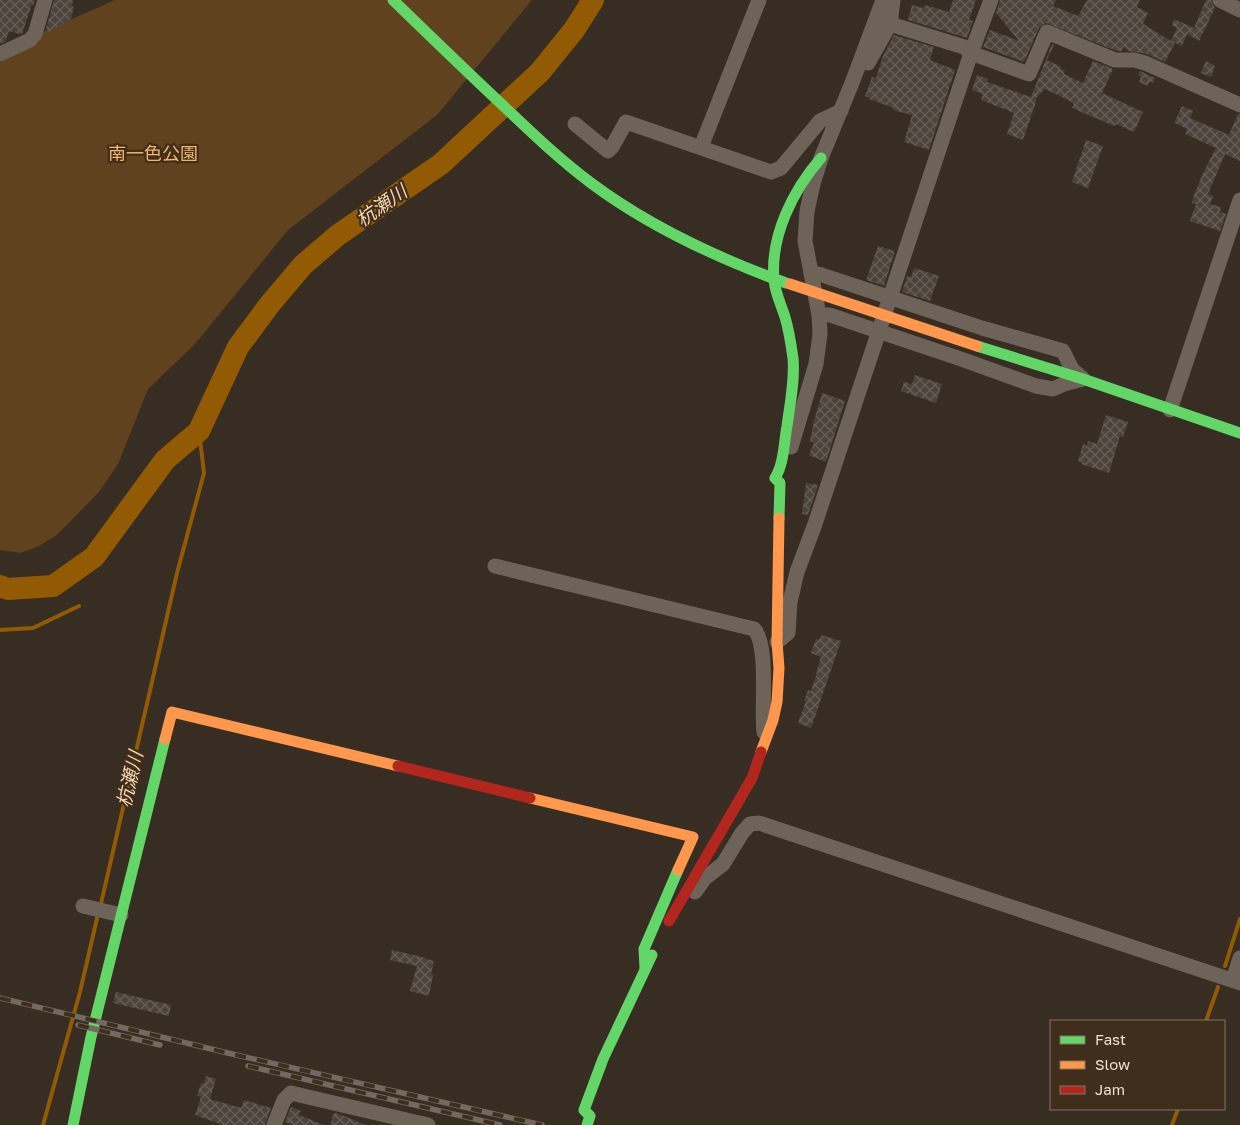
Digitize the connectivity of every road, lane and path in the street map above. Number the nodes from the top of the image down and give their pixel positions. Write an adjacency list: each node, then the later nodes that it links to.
1 (45, 0): 11 (street)
2 (393, 0): 20 (street)
3 (759, 0): 16 (street)
4 (883, 0): 12 (street)
5 (893, 0): 9 (street)
6 (991, 0): 10 (street)
7 (1220, 0): 8 (street)
8 (1240, 10)
9 (890, 24): 10 (street); 12 (street)
10 (971, 53): 13 (street); 21 (street)
11 (0, 54)
12 (852, 83): 14 (street)
13 (1240, 105)
14 (841, 111): 16 (street); 17 (street)
15 (575, 124): 16 (street)
16 (701, 147)
17 (821, 158): 19 (street); 20 (street)
18 (1240, 200): 25 (street)
19 (811, 273): 21 (street); 22 (street)
20 (774, 279): 24 (street, bridge); 27 (street)
21 (890, 298): 23 (street); 24 (street)
22 (818, 315): 23 (street); 27 (street)
23 (879, 332): 24 (street); 29 (street)
24 (1083, 379): 25 (street)
25 (1170, 410): 26 (street)
26 (1240, 433)
27 (780, 484): 29 (street)
28 (495, 566): 30 (street)
29 (777, 642): 30 (street)
30 (767, 738): 31 (street)
31 (678, 904): 35 (street); 36 (street)
32 (82, 906): 33 (street)
33 (119, 914): 35 (street); 37 (street)
34 (1240, 958): 36 (street)
35 (645, 968): 40 (street)
36 (1236, 981)
37 (73, 1125)
38 (274, 1125): 39 (street)
39 (428, 1125)
40 (587, 1125)

